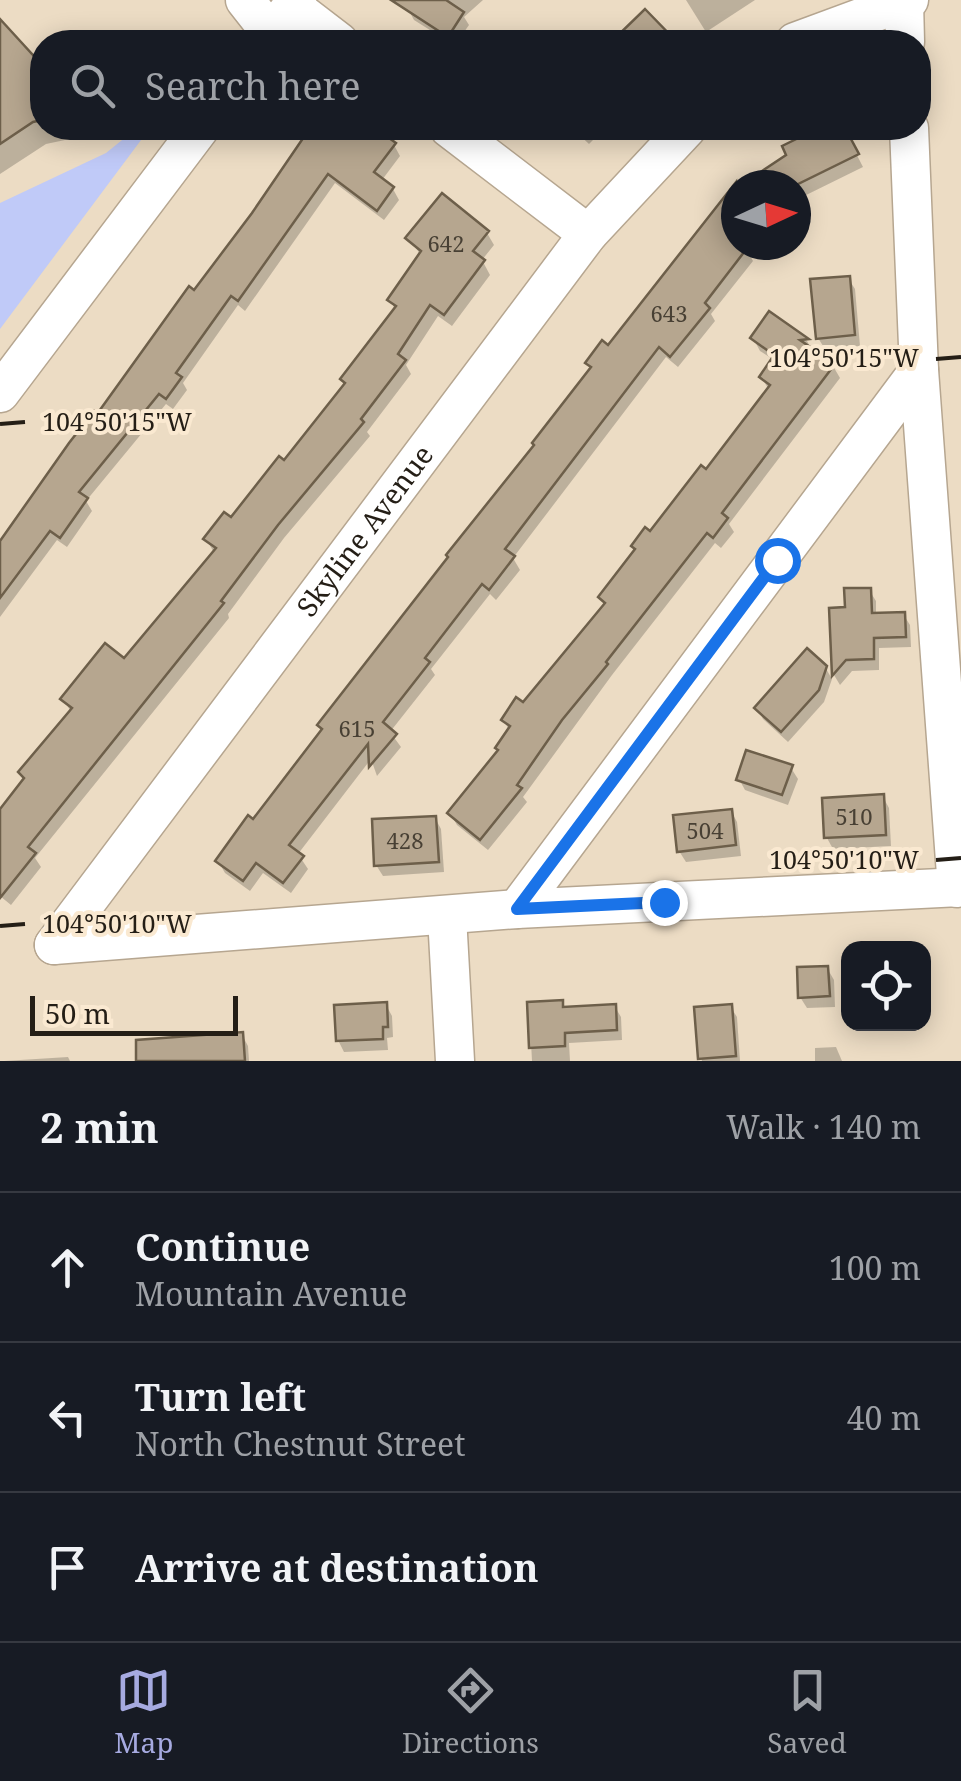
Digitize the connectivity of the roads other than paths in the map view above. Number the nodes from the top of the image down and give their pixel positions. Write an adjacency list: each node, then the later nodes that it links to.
1 (246, 0): 3 (street)
2 (906, 0): 5 (street); 6 (street)
3 (281, 20): 4 (street)
4 (307, 30)
5 (826, 30)
6 (906, 30)
7 (191, 140): 13 (street)
8 (466, 140): 11 (street)
9 (676, 140): 11 (street, Skyline Avenue)
10 (909, 140): 12 (street)
11 (588, 234): 16 (street, Skyline Avenue)
12 (919, 370): 14 (street); 15 (street)
13 (0, 392)
14 (959, 888): 15 (street)
15 (517, 909): 16 (street)
16 (447, 916): 17 (street)
17 (455, 1061)

